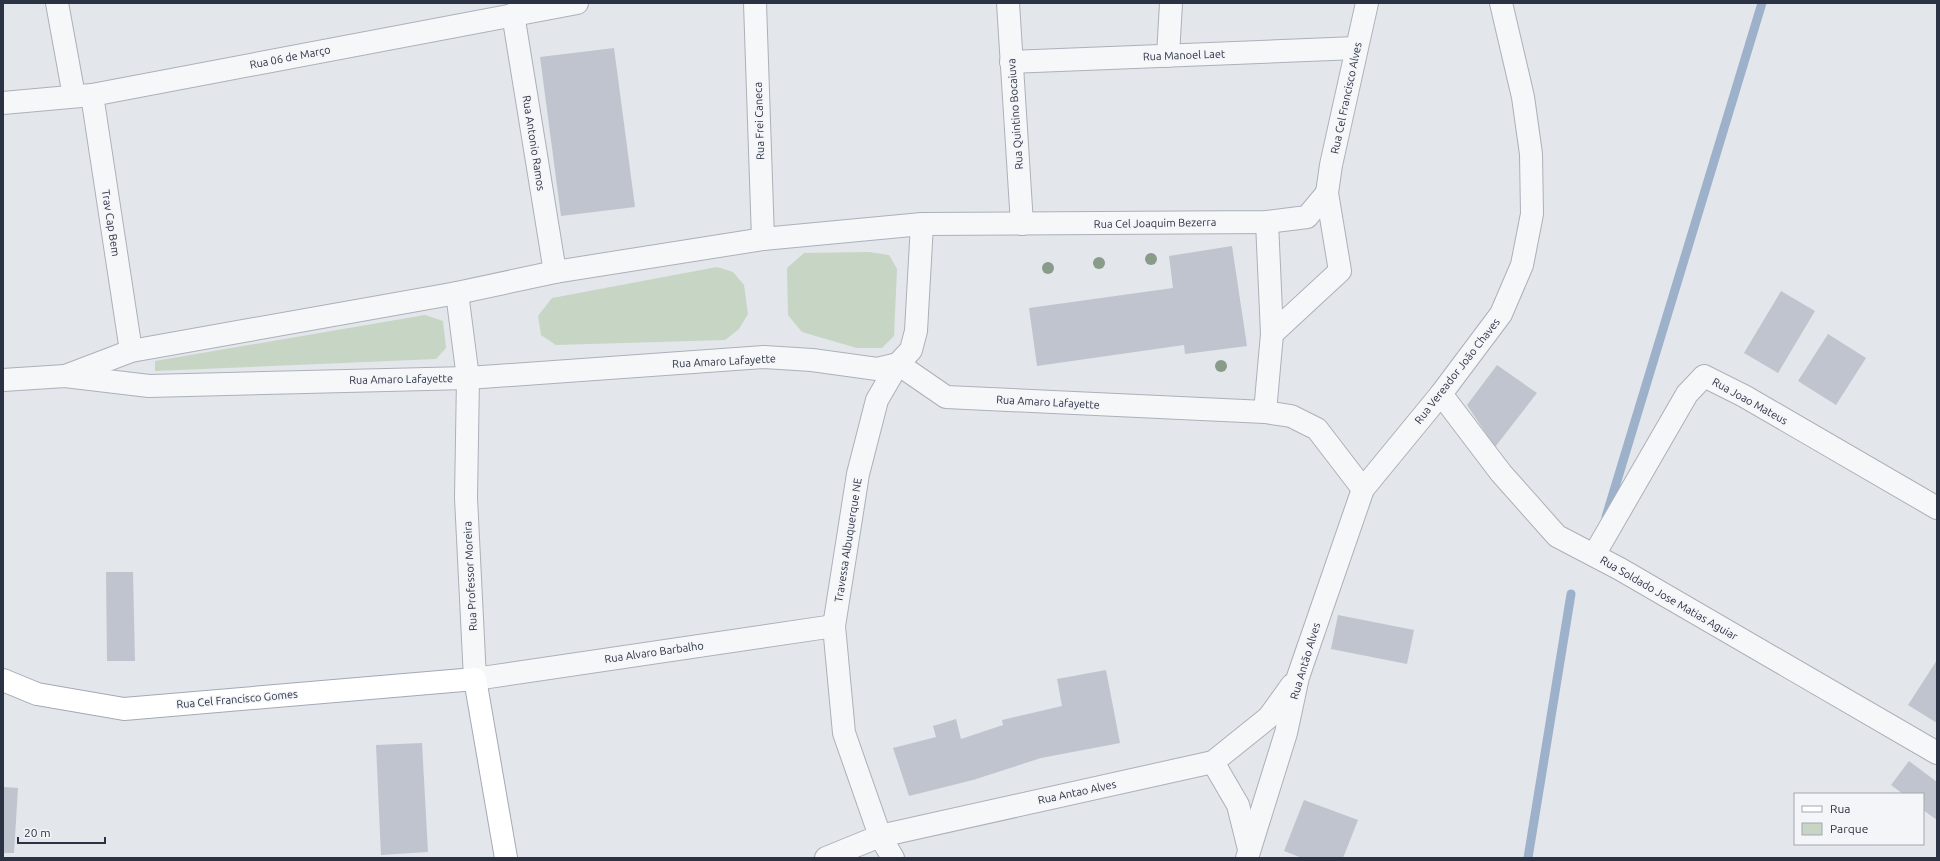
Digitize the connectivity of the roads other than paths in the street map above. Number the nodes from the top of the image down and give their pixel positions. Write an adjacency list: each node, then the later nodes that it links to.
1 (57, 3): 12 (street, Trav Cap Bem)
2 (577, 3): 8 (street, Rua 06 de Março)
3 (755, 3): 19 (street, Rua Frei Caneca)
4 (1008, 3): 11 (street, Rua Quintino Bocaiuva)
5 (1170, 3): 10 (street)
6 (1367, 3): 9 (street, Rua Cel Francisco Alves)
7 (1501, 3): 28 (street, Rua Vereador João Chaves)
8 (513, 14): 12 (street, Rua 06 de Março); 20 (street, Rua Antonio Ramos)
9 (1356, 48): 10 (street, Rua Manoel Laet); 14 (street, Rua Cel Francisco Alves)
10 (1168, 56): 11 (street, Rua Manoel Laet)
11 (1011, 62): 18 (street, Rua Quintino Bocaiuva)
12 (83, 96): 13 (street, Rua 06 de Março); 23 (street, Trav Cap Bem)
13 (3, 103)
14 (1327, 193): 15 (street, Rua Cel Joaquim Bezerra); 22 (street)
15 (1267, 222): 18 (street, Rua Cel Joaquim Bezerra); 22 (street)
16 (922, 224): 17 (street, Rua Amaro Lafayette); 19 (street, Rua Amaro Lafayette); 24 (street, Travessa Albuquerque NE)
17 (972, 224): 18 (street, Rua Cel Joaquim Bezerra)
18 (1022, 224)
19 (763, 239): 20 (street, Rua Amaro Lafayette)
20 (555, 272): 21 (street, Rua Amaro Lafayette)
21 (457, 293): 23 (street, Rua Amaro Lafayette); 26 (street, Rua Professor Moreira)
22 (1272, 334): 29 (street)
23 (131, 351): 25 (street, Rua Amaro Lafayette)
24 (898, 364): 26 (street, Rua Amaro Lafayette); 29 (street, Rua Amaro Lafayette); 33 (street, Travessa Albuquerque NE)
25 (65, 376): 26 (street, Rua Amaro Lafayette); 27 (street, Rua Amaro Lafayette)
26 (468, 378): 35 (street, Rua Professor Moreira)
27 (3, 380)
28 (1441, 394): 30 (street, Rua Vereador João Chaves); 32 (street, Rua Soldado Jose Matias Aguiar)
29 (1265, 412): 30 (street, Rua Amaro Lafayette)
30 (1362, 489): 34 (street, Rua Antão Alves)
31 (1937, 508): 32 (street, Rua Joao Mateus)
32 (1594, 555): 37 (street, Rua Soldado Jose Matias Aguiar)
33 (834, 626): 35 (street, Rua Alvaro Barbalho); 39 (street, Travessa Albuquerque NE)
34 (1298, 677): 38 (street, Rua Antao Alves); 40 (street, Rua Antão Alves)
35 (474, 678): 36 (main road, Rua Cel Francisco Gomes); 41 (main road, Rua Professor Moreira)
36 (3, 680)
37 (1937, 753)
38 (1213, 762): 39 (street, Rua Antao Alves); 40 (street)
39 (880, 836): 42 (street, Rua Antao Alves); 43 (street, Travessa Albuquerque NE)
40 (1248, 853)
41 (506, 858)
42 (826, 858)
43 (893, 858)

